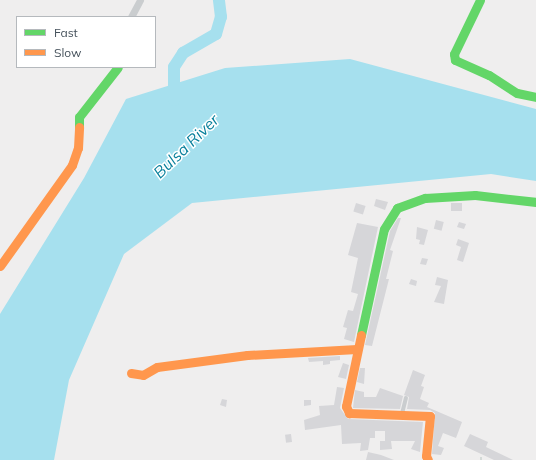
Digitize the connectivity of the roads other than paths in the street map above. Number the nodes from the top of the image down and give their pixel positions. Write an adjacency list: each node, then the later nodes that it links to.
1 (140, 0): 3 (street)
2 (480, 0): 5 (street)
3 (132, 16)
4 (117, 68): 7 (street)
5 (536, 97)
6 (536, 202): 8 (street)
7 (0, 266)
8 (357, 350): 9 (street); 11 (street)
9 (131, 373)
10 (406, 398): 11 (lane)
11 (402, 414): 12 (street)
12 (428, 460)

